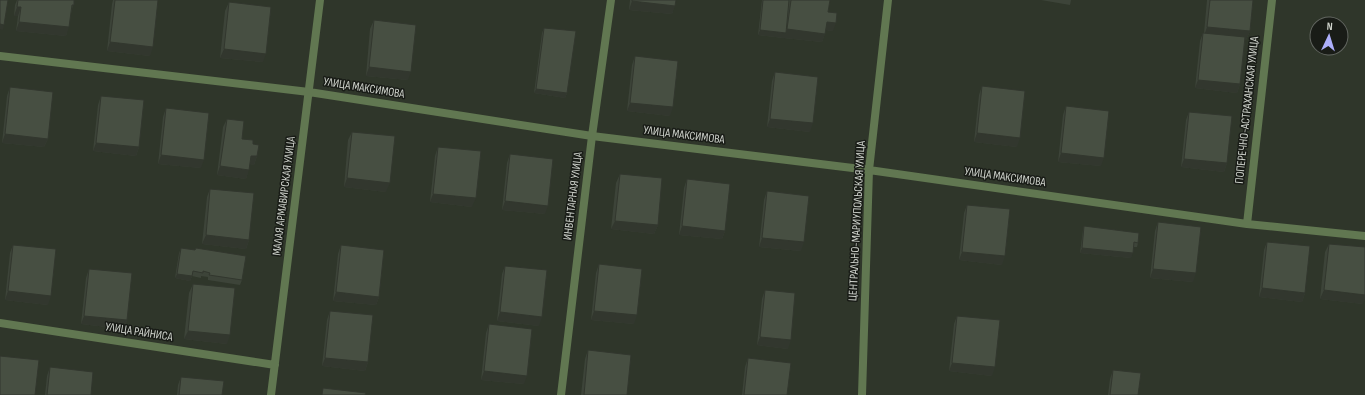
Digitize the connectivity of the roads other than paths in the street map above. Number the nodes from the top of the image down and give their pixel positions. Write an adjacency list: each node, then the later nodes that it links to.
1 (320, 0): 6 (street, МАЛАЯ АРМАВИРСКАЯ УЛИЦА)
2 (611, 0): 7 (street, ИНВЕНТАРНАЯ УЛИЦА)
3 (888, 0): 8 (street, ЦЕНТРАЛЬНО-МАРИУПОЛЬСКАЯ УЛИЦА)
4 (1272, 0): 9 (street, ПОПЕРЕЧНО-АСТРАХАНСКАЯ УЛИЦА)
5 (0, 56): 6 (street, УЛИЦА МАКСИМОВА)
6 (309, 92): 7 (street, УЛИЦА МАКСИМОВА); 12 (street, МАЛАЯ АРМАВИРСКАЯ УЛИЦА)
7 (592, 136): 8 (street, УЛИЦА МАКСИМОВА); 14 (street, ИНВЕНТАРНАЯ УЛИЦА)
8 (869, 170): 9 (street, УЛИЦА МАКСИМОВА); 15 (street, ЦЕНТРАЛЬНО-МАРИУПОЛЬСКАЯ УЛИЦА)
9 (1247, 224): 10 (street, УЛИЦА МАКСИМОВА)
10 (1365, 236)
11 (0, 323): 12 (street, УЛИЦА РАЙНИСА)
12 (275, 365): 13 (street, МАЛАЯ АРМАВИРСКАЯ УЛИЦА)
13 (271, 395)
14 (561, 395)
15 (862, 395)

